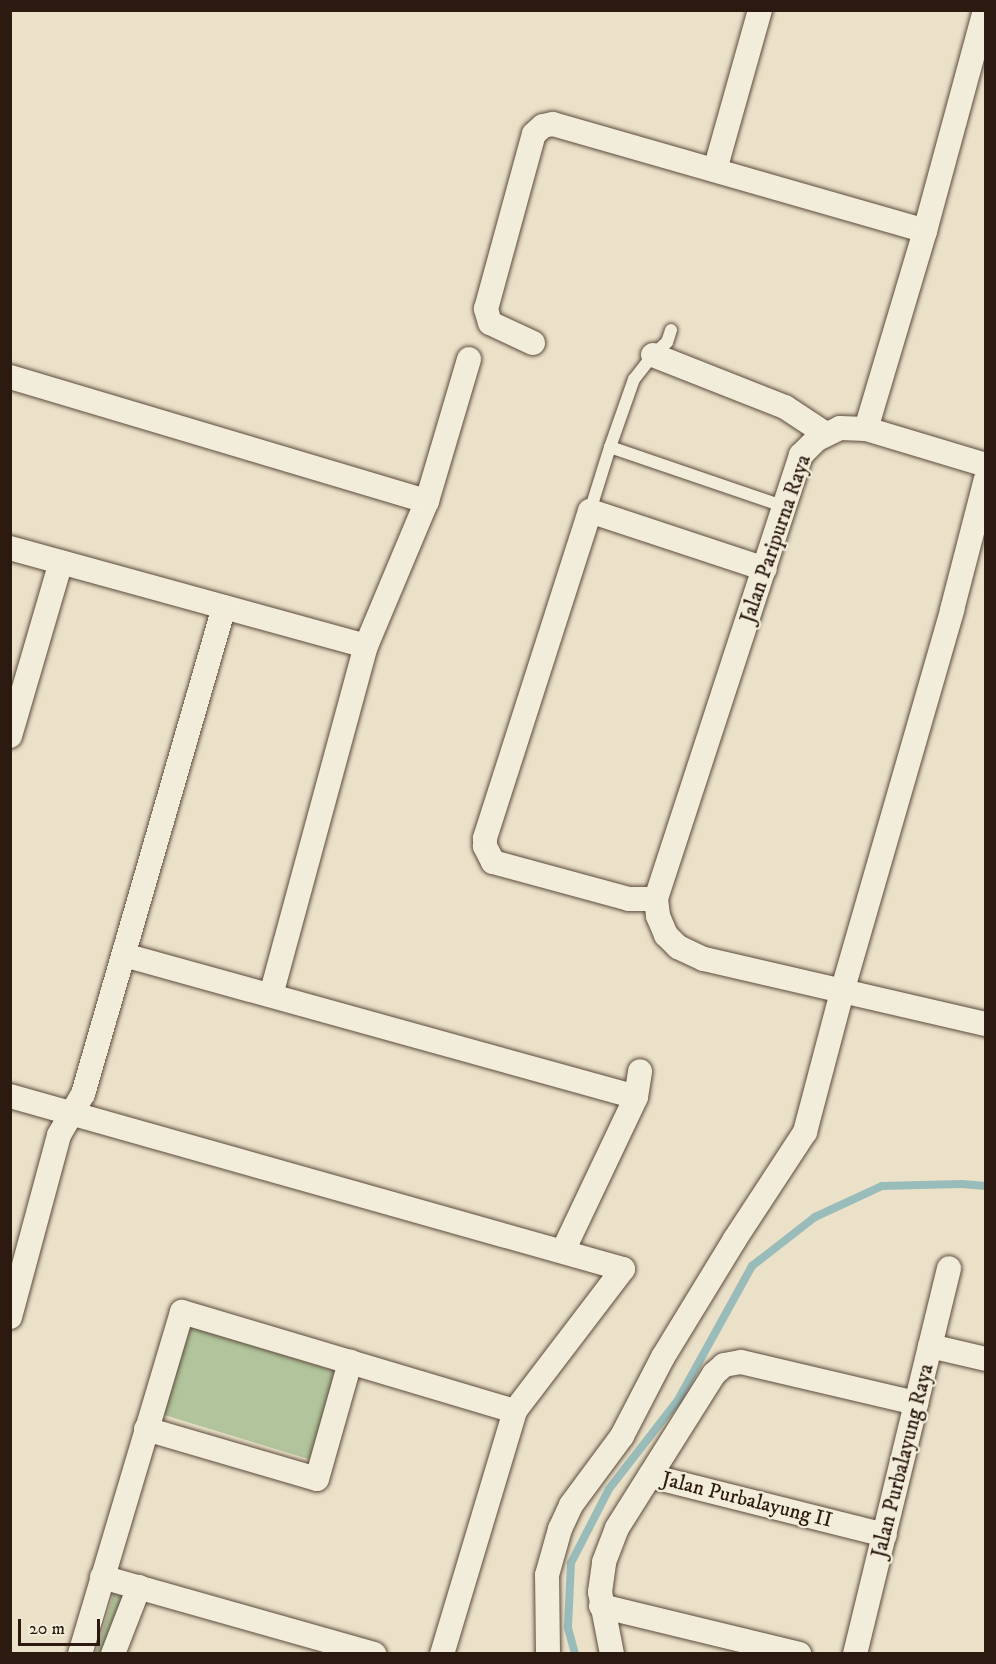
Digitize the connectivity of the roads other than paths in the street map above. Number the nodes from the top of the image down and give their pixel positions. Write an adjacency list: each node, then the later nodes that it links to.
1 (760, 10): 3 (street)
2 (985, 10): 4 (street)
3 (715, 170): 4 (street); 6 (street)
4 (925, 231): 10 (street)
5 (671, 330): 7 (lane)
6 (533, 343)
7 (652, 355): 11 (street); 12 (lane)
8 (469, 359): 15 (street)
9 (10, 377): 15 (street)
10 (866, 429): 11 (street, Jalan Paripurna Raya); 13 (street, Jalan Paripurna Raya)
11 (826, 434): 16 (street, Jalan Paripurna Raya)
12 (610, 447): 16 (lane); 17 (lane)
13 (986, 465)
14 (986, 479): 26 (street)
15 (427, 501): 22 (street)
16 (785, 507): 20 (street, Jalan Paripurna Raya)
17 (590, 511): 20 (street); 24 (street)
18 (10, 548): 19 (street)
19 (61, 562): 21 (street); 23 (street)
20 (765, 569): 24 (street, Jalan Paripurna Raya)
21 (224, 607): 22 (street); 25 (street)
22 (366, 646): 27 (street)
23 (10, 736)
24 (656, 899): 26 (street)
25 (124, 955): 27 (street); 32 (street)
26 (842, 992): 28 (street); 51 (street)
27 (271, 995): 31 (street)
28 (986, 1024)
29 (640, 1071): 31 (street)
30 (10, 1096): 32 (street)
31 (636, 1097): 33 (street)
32 (72, 1114): 33 (street); 35 (street)
33 (562, 1251): 40 (street)
34 (949, 1268): 36 (street, Jalan Purbalayung Raya)
35 (10, 1317)
36 (930, 1346): 37 (street); 39 (street, Jalan Purbalayung Raya)
37 (986, 1359)
38 (350, 1362): 40 (street); 41 (street); 41 (street)
39 (916, 1403): 42 (street, Jalan Purbalayung II); 43 (street, Jalan Purbalayung Raya)
40 (515, 1411): 50 (street)
41 (146, 1429): 44 (street)
42 (650, 1476): 43 (street, Jalan Purbalayung II); 46 (street)
43 (885, 1535): 54 (street, Jalan Purbalayung Raya)
44 (102, 1576): 45 (street); 47 (street)
45 (139, 1587): 48 (street); 49 (street)
46 (602, 1606): 52 (street); 53 (street)
47 (80, 1653)
48 (113, 1653)
49 (374, 1653)
50 (442, 1653)
51 (548, 1653)
52 (612, 1653)
53 (799, 1653)
54 (855, 1653)

